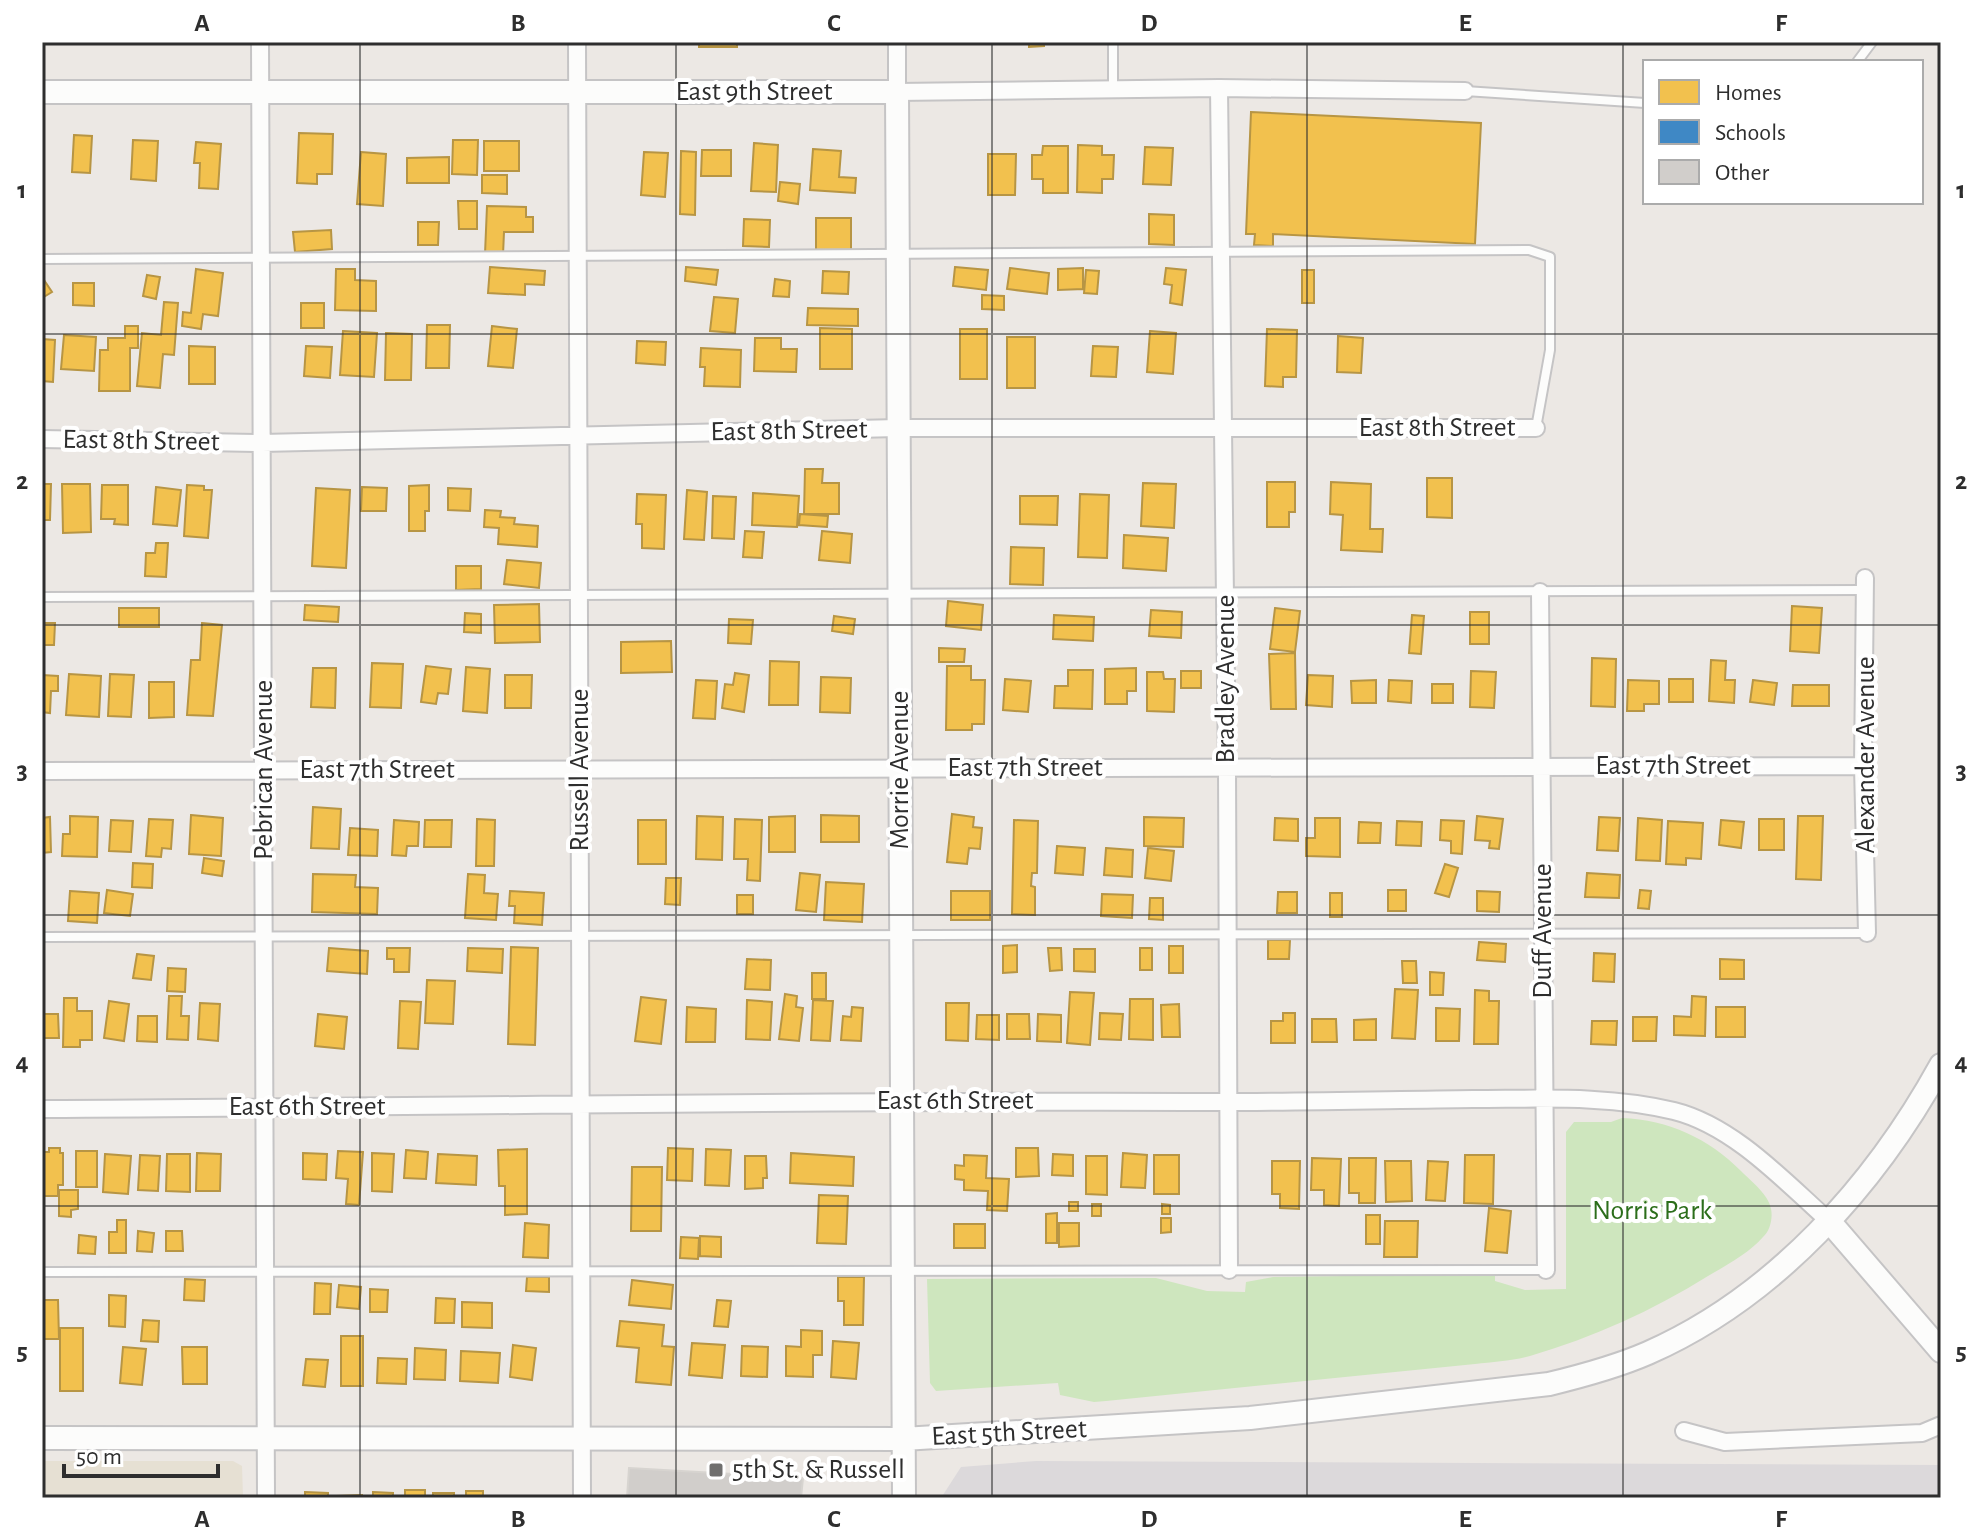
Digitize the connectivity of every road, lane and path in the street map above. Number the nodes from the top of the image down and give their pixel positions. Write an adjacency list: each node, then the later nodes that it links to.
1 (260, 42): 11 (street, Pebrican Avenue)
2 (577, 42): 12 (street, Russell Avenue)
3 (897, 42): 13 (street, Morrie Avenue)
4 (1113, 42): 8 (lane)
5 (1872, 42): 6 (lane)
6 (1858, 60)
7 (1219, 88): 8 (street, East 9th Street); 9 (street, East 9th Street); 15 (street, Bradley Avenue)
8 (1113, 89): 13 (street, East 9th Street)
9 (1465, 91): 14 (lane)
10 (42, 92): 11 (street, East 9th Street)
11 (260, 92): 12 (street, East 9th Street); 18 (street, Pebrican Avenue)
12 (577, 92): 13 (street, East 9th Street); 17 (street, Russell Avenue)
13 (897, 92): 16 (street, Morrie Avenue)
14 (1643, 103)
15 (1221, 252): 16 (lane); 21 (lane); 22 (street, Bradley Avenue)
16 (898, 254): 17 (lane); 20 (street, Morrie Avenue)
17 (578, 256): 18 (lane); 23 (street, Russell Avenue)
18 (261, 257): 19 (lane); 25 (street, Pebrican Avenue)
19 (42, 259)
20 (898, 428): 22 (street, East 8th Street); 23 (street, East 8th Street); 29 (street, Morrie Avenue)
21 (1536, 428): 22 (street, East 8th Street)
22 (1223, 429): 28 (street, Bradley Avenue)
23 (578, 436): 25 (street, East 8th Street); 30 (street, Russell Avenue)
24 (42, 439): 25 (street, East 8th Street)
25 (262, 443): 31 (street, Pebrican Avenue)
26 (1866, 584): 27 (lane); 33 (street, Alexander Avenue)
27 (1540, 592): 28 (lane); 34 (street, Duff Avenue)
28 (1225, 593): 29 (lane); 35 (street, Bradley Avenue)
29 (899, 594): 30 (lane); 36 (street, Morrie Avenue)
30 (579, 595): 31 (lane); 37 (street, Russell Avenue)
31 (263, 596): 32 (lane); 39 (street, Pebrican Avenue)
32 (42, 597)
33 (1863, 766): 34 (street, East 7th Street); 40 (street, Alexander Avenue)
34 (1541, 767): 35 (street, East 7th Street); 42 (street, Duff Avenue)
35 (1227, 768): 36 (street, East 7th Street); 41 (street, Bradley Avenue)
36 (900, 769): 37 (street, East 7th Street); 43 (street, Morrie Avenue)
37 (580, 770): 39 (street, East 7th Street); 45 (street, Russell Avenue)
38 (42, 771): 39 (street, East 7th Street)
39 (263, 771): 44 (street, Pebrican Avenue)
40 (1867, 933): 42 (lane)
41 (1227, 934): 42 (lane); 43 (lane); 50 (street, Bradley Avenue)
42 (1543, 934): 48 (street, Duff Avenue)
43 (901, 935): 45 (lane); 49 (street, Morrie Avenue)
44 (265, 936): 45 (lane); 46 (lane); 52 (street, Pebrican Avenue)
45 (581, 936): 51 (street, Russell Avenue)
46 (42, 937)
47 (1941, 1065): 54 (street, East 5th Street)
48 (1544, 1099): 50 (street, East 6th Street); 54 (street, East 6th Street); 56 (street, Duff Avenue)
49 (901, 1100): 50 (street, East 6th Street); 51 (street, East 6th Street); 58 (street, Morrie Avenue)
50 (1227, 1102): 55 (street, Bradley Avenue)
51 (581, 1105): 52 (street, East 6th Street); 57 (street, Russell Avenue)
52 (265, 1108): 53 (street, East 6th Street); 60 (street, Pebrican Avenue)
53 (42, 1109)
54 (1829, 1221): 61 (street); 66 (street, East 5th Street)
55 (1229, 1270): 56 (lane); 58 (lane)
56 (1546, 1270)
57 (582, 1271): 58 (lane); 60 (lane); 64 (street, Russell Avenue)
58 (902, 1271): 66 (street, Morrie Avenue)
59 (42, 1272): 60 (lane)
60 (266, 1272): 67 (street, Pebrican Avenue)
61 (1941, 1351)
62 (1941, 1425): 63 (street)
63 (1684, 1431)
64 (582, 1437): 66 (street, East 5th Street); 67 (street, East 5th Street); 69 (street, Russell Avenue)
65 (42, 1438): 67 (street, East 5th Street)
66 (903, 1439): 70 (street, Morrie Avenue)
67 (266, 1440): 68 (street, Pebrican Avenue)
68 (266, 1498)
69 (582, 1498)
70 (904, 1498)

